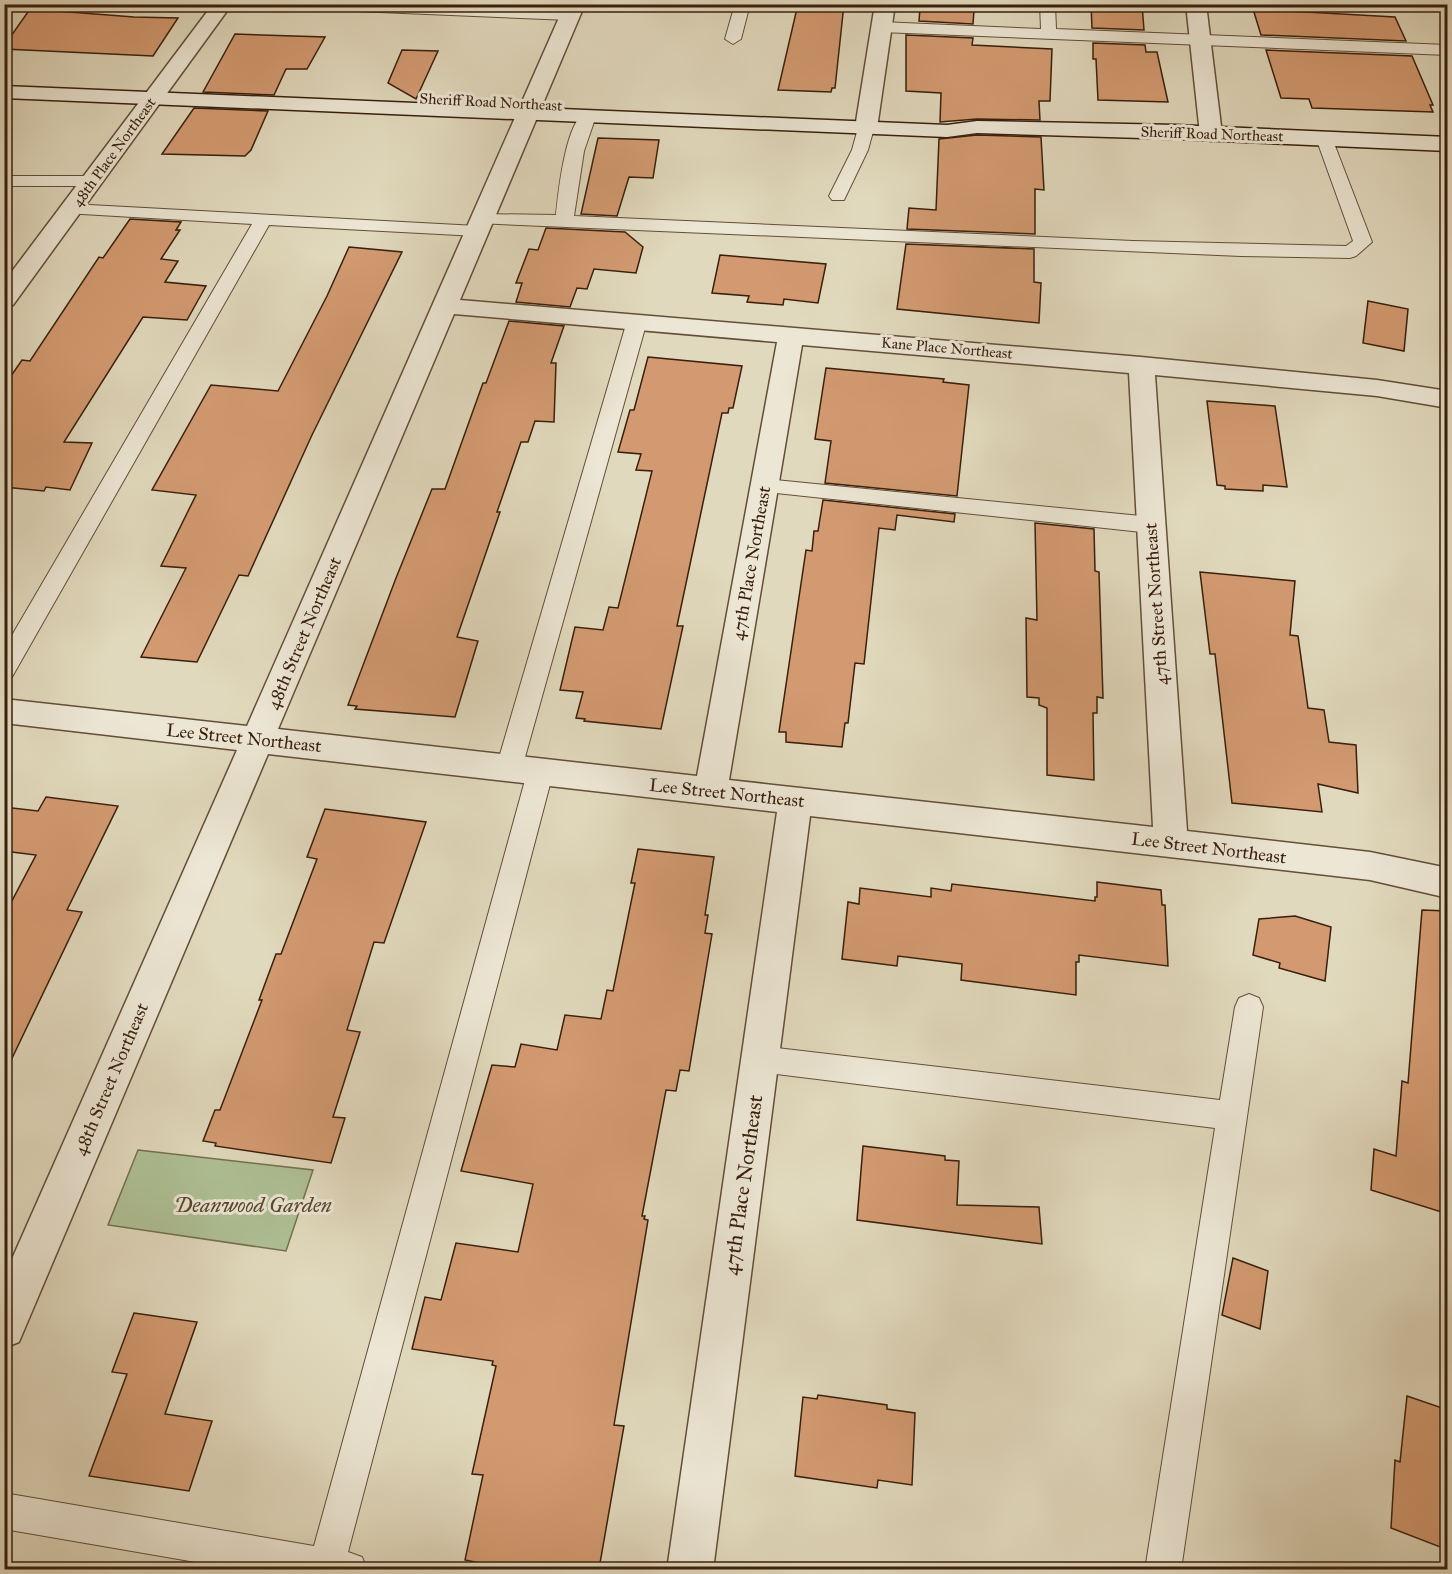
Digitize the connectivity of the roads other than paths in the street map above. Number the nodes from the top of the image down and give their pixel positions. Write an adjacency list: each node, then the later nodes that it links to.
1 (223, 4): 15 (street, 48th Place Northeast)
2 (308, 4): 7 (lane)
3 (743, 4): 11 (lane)
4 (885, 4): 9 (street)
5 (1047, 4): 10 (lane)
6 (1196, 4): 12 (street)
7 (389, 6): 8 (lane)
8 (572, 10): 17 (street, 48th Street Northeast)
9 (881, 27): 10 (lane); 19 (street)
10 (1049, 33): 12 (lane)
11 (733, 39)
12 (1200, 39): 13 (lane); 20 (street)
13 (1448, 50)
14 (4, 82): 15 (street, Sheriff Road Northeast)
15 (158, 91): 16 (street, Sheriff Road Northeast); 17 (street, Sheriff Road Northeast); 24 (street, 48th Place Northeast)
16 (4, 92)
17 (529, 108): 18 (street, Sheriff Road Northeast); 19 (street, Sheriff Road Northeast); 29 (street, 48th Street Northeast)
18 (588, 116): 19 (street, Sheriff Road Northeast); 28 (lane)
19 (867, 122): 20 (street, Sheriff Road Northeast); 25 (lane)
20 (1212, 134): 21 (street, Sheriff Road Northeast)
21 (1324, 138): 22 (street, Sheriff Road Northeast); 28 (lane)
22 (1448, 144)
23 (4, 181): 24 (lane)
24 (93, 181): 26 (street, 48th Place Northeast)
25 (838, 196)
26 (71, 209): 27 (lane); 30 (street, 48th Place Northeast)
27 (263, 220): 29 (lane); 38 (lane)
28 (565, 220): 29 (lane)
29 (480, 225): 31 (street, 48th Street Northeast)
30 (4, 300)
31 (445, 306): 32 (street, Kane Place Northeast); 40 (street, 48th Street Northeast)
32 (637, 321): 33 (street, Kane Place Northeast); 41 (lane)
33 (792, 335): 34 (street, Kane Place Northeast); 36 (street, 47th Place Northeast)
34 (1140, 365): 35 (street, Kane Place Northeast); 37 (street, 47th Street Northeast)
35 (1448, 400)
36 (765, 486): 37 (lane); 43 (street, 47th Place Northeast)
37 (1151, 525): 45 (street, 47th Street Northeast)
38 (4, 671)
39 (4, 711): 40 (street, Lee Street Northeast)
40 (258, 739): 41 (street, Lee Street Northeast); 50 (street, 48th Street Northeast)
41 (509, 768): 42 (street, Lee Street Northeast)
42 (540, 773): 43 (street, Lee Street Northeast); 52 (lane)
43 (711, 791): 44 (street, Lee Street Northeast)
44 (795, 801): 45 (street, Lee Street Northeast); 48 (street, 47th Place Northeast)
45 (1171, 844): 46 (street, Lee Street Northeast)
46 (1448, 883)
47 (1249, 1007): 49 (lane)
48 (760, 1059): 49 (lane); 53 (street, 47th Place Northeast)
49 (1232, 1116): 54 (lane)
50 (4, 1327)
51 (4, 1511): 52 (lane)
52 (337, 1568)
53 (690, 1569)
54 (1163, 1569)

